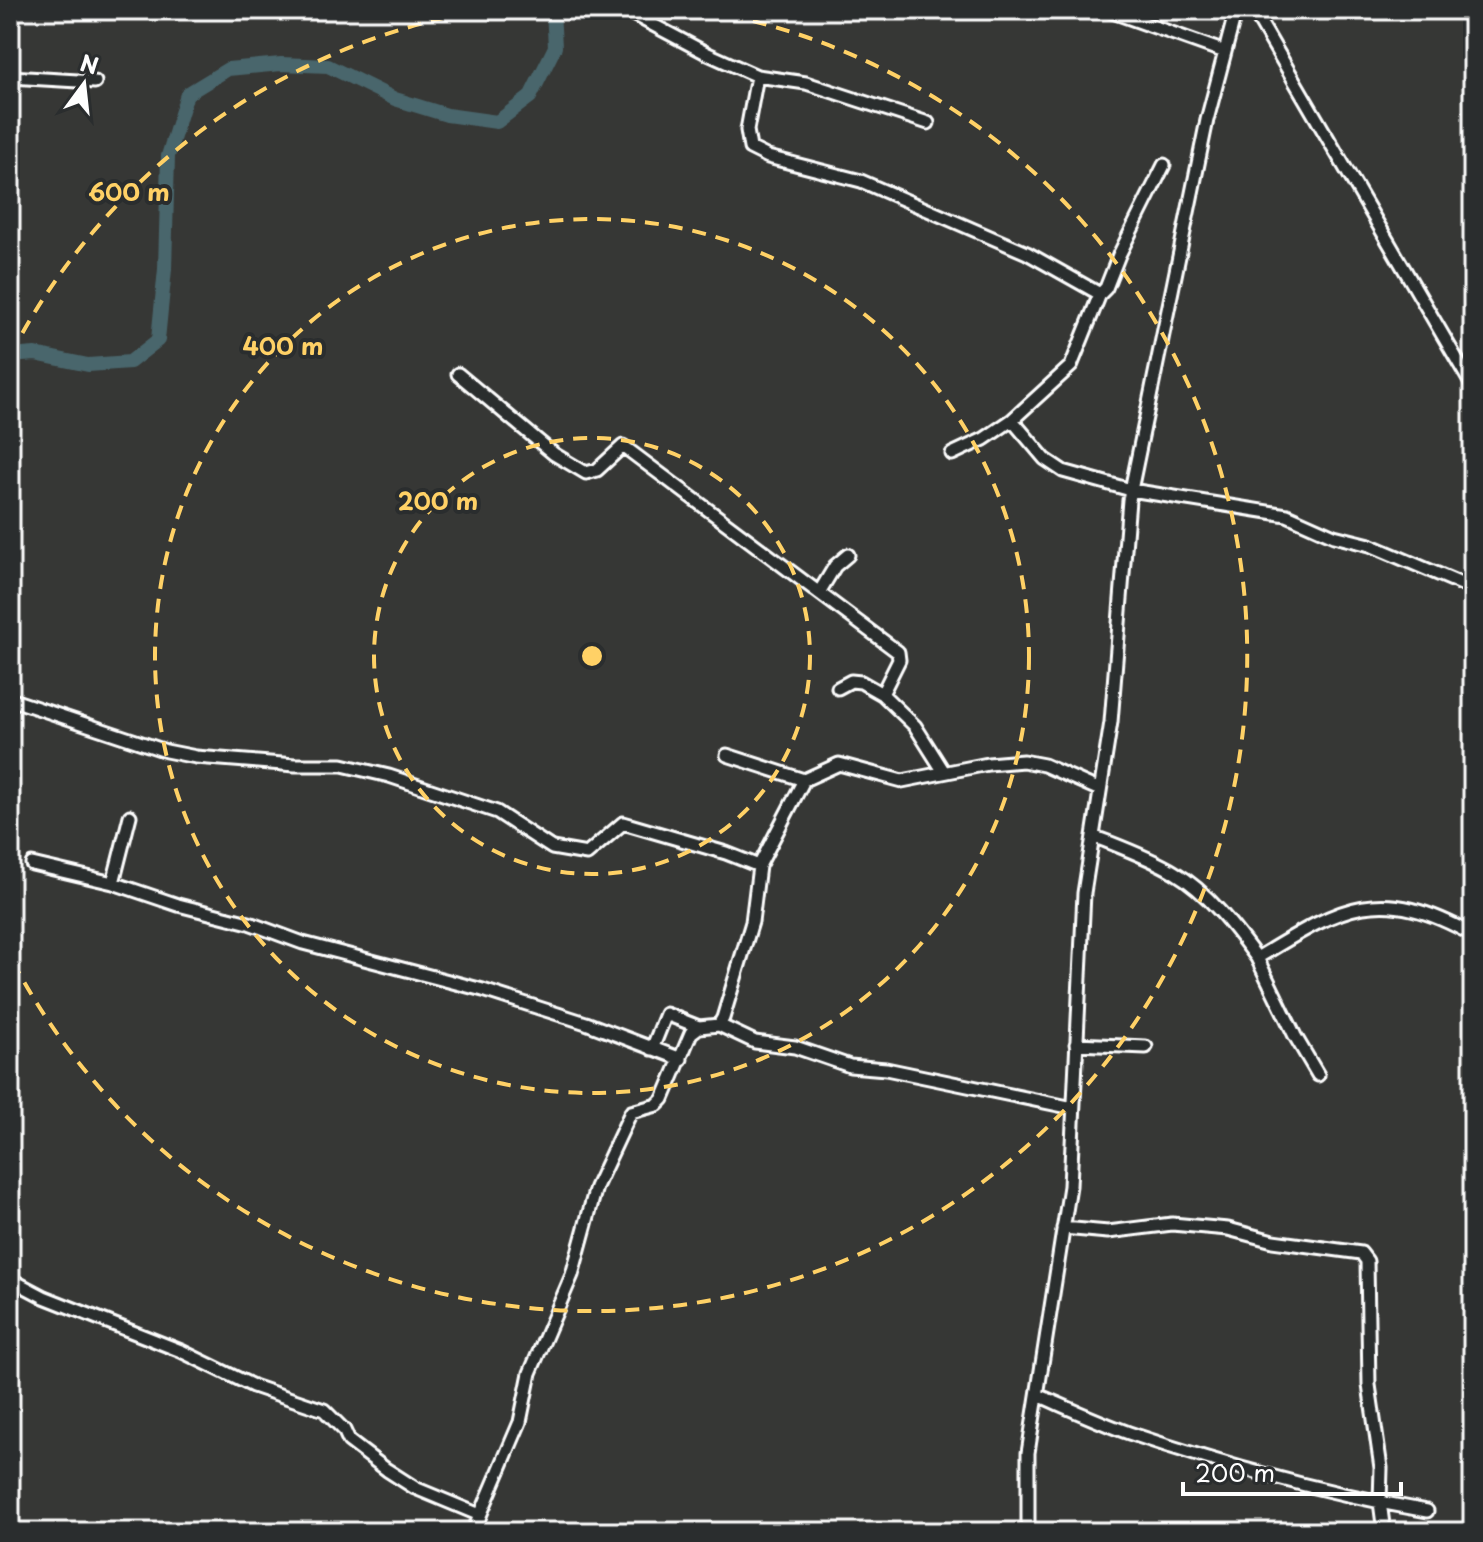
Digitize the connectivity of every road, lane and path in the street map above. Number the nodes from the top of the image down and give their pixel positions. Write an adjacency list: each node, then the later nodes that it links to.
1 (625, 10): 6 (street)
2 (1107, 10): 5 (street)
3 (1236, 10): 5 (street)
4 (1253, 10): 13 (street)
5 (1225, 52): 16 (street)
6 (757, 76): 9 (street); 11 (street)
7 (10, 77): 8 (street)
8 (95, 82)
9 (928, 123)
10 (1164, 165): 11 (street)
11 (1100, 294): 14 (street)
12 (458, 374): 19 (street)
13 (1473, 387)
14 (1012, 420): 15 (street); 16 (street)
15 (952, 454)
16 (1131, 490): 18 (street); 26 (street)
17 (848, 555): 19 (street)
18 (1473, 589)
19 (820, 591): 21 (street)
20 (838, 688): 21 (street)
21 (882, 694): 24 (street)
22 (10, 699): 30 (street)
23 (727, 755): 25 (street)
24 (944, 772): 25 (street); 26 (street)
25 (804, 780): 30 (street)
26 (1100, 790): 28 (street)
27 (130, 816): 31 (street)
28 (1093, 836): 33 (street); 36 (street)
29 (32, 864): 31 (street)
30 (759, 866): 34 (street)
31 (113, 883): 38 (street)
32 (1473, 935): 33 (street)
33 (1257, 958): 40 (street)
34 (719, 1025): 35 (street); 41 (street)
35 (699, 1027): 38 (street); 39 (street)
36 (1076, 1044): 37 (street); 41 (street)
37 (1146, 1047)
38 (652, 1049): 39 (street)
39 (681, 1059): 47 (street)
40 (1318, 1075)
41 (1073, 1108): 42 (street)
42 (1063, 1228): 44 (street); 45 (street)
43 (10, 1279): 47 (street)
44 (1038, 1395): 45 (street); 49 (street)
45 (1380, 1502): 46 (street); 50 (street)
46 (1427, 1511)
47 (480, 1515): 48 (street)
48 (473, 1532)
49 (1028, 1532)
50 (1384, 1532)

